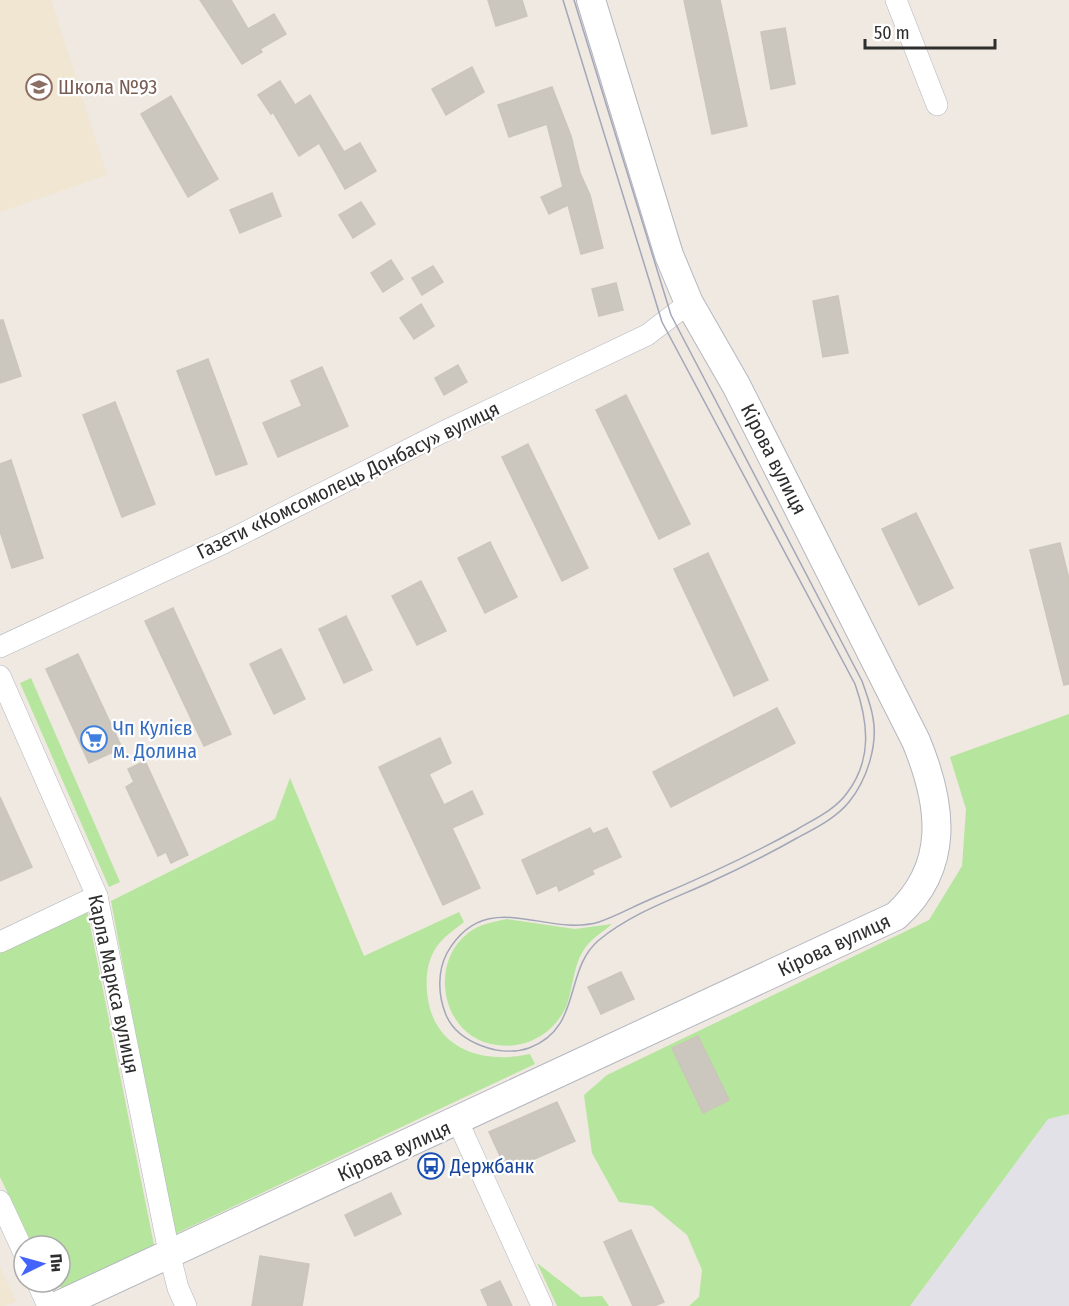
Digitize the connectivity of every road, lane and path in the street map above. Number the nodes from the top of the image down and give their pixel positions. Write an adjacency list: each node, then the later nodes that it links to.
1 (591, 0): 4 (main road, Кірова вулиця)
2 (896, 0): 3 (street)
3 (937, 105)
4 (689, 303): 5 (street, Газети «Комсомолець Донбасу» вулиця); 9 (main road, Кірова вулиця)
5 (0, 646)
6 (0, 676): 7 (street, Карла Маркса вулиця)
7 (97, 896): 8 (street); 12 (street, Карла Маркса вулиця)
8 (0, 942)
9 (458, 1122): 12 (main road, Кірова вулиця); 16 (street)
10 (0, 1201): 11 (street)
11 (15, 1234)
12 (169, 1252): 14 (main road, Кірова вулиця); 15 (street, Карла Маркса вулиця)
13 (48, 1294): 14 (street)
14 (59, 1305)
15 (186, 1306)
16 (542, 1306)

